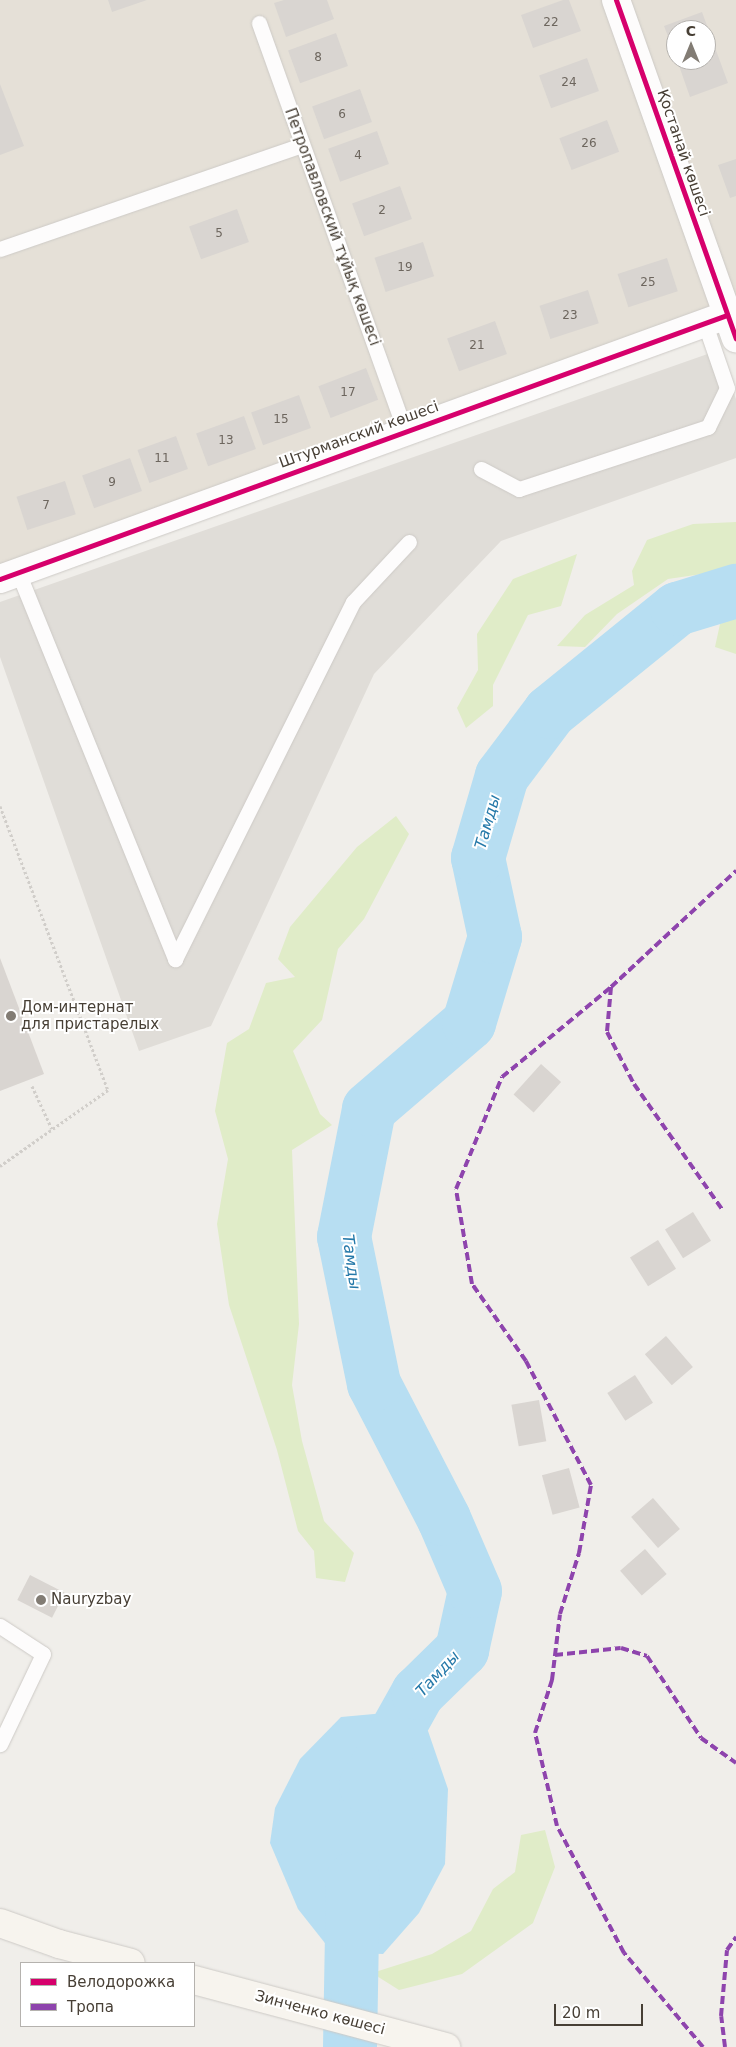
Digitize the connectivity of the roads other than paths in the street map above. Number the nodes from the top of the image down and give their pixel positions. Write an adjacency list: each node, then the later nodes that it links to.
1 (616, 0): 5 (street, Қостанай көшесі)
2 (259, 23): 3 (lane, Петропавловский тұйық көшесі)
3 (302, 145): 4 (lane); 6 (lane, Петропавловский тұйық көшесі)
4 (0, 250)
5 (723, 326): 6 (street, Штурманский көшесі); 7 (lane)
6 (405, 431): 9 (street, Штурманский көшесі)
7 (481, 469)
8 (408, 542): 9 (lane)
9 (9, 575)
10 (0, 1626): 11 (lane)
11 (0, 1744)
12 (0, 1923): 13 (main road)
13 (127, 1962)
14 (195, 1980): 15 (main road, Зинченко көшесі)
15 (446, 2047)

